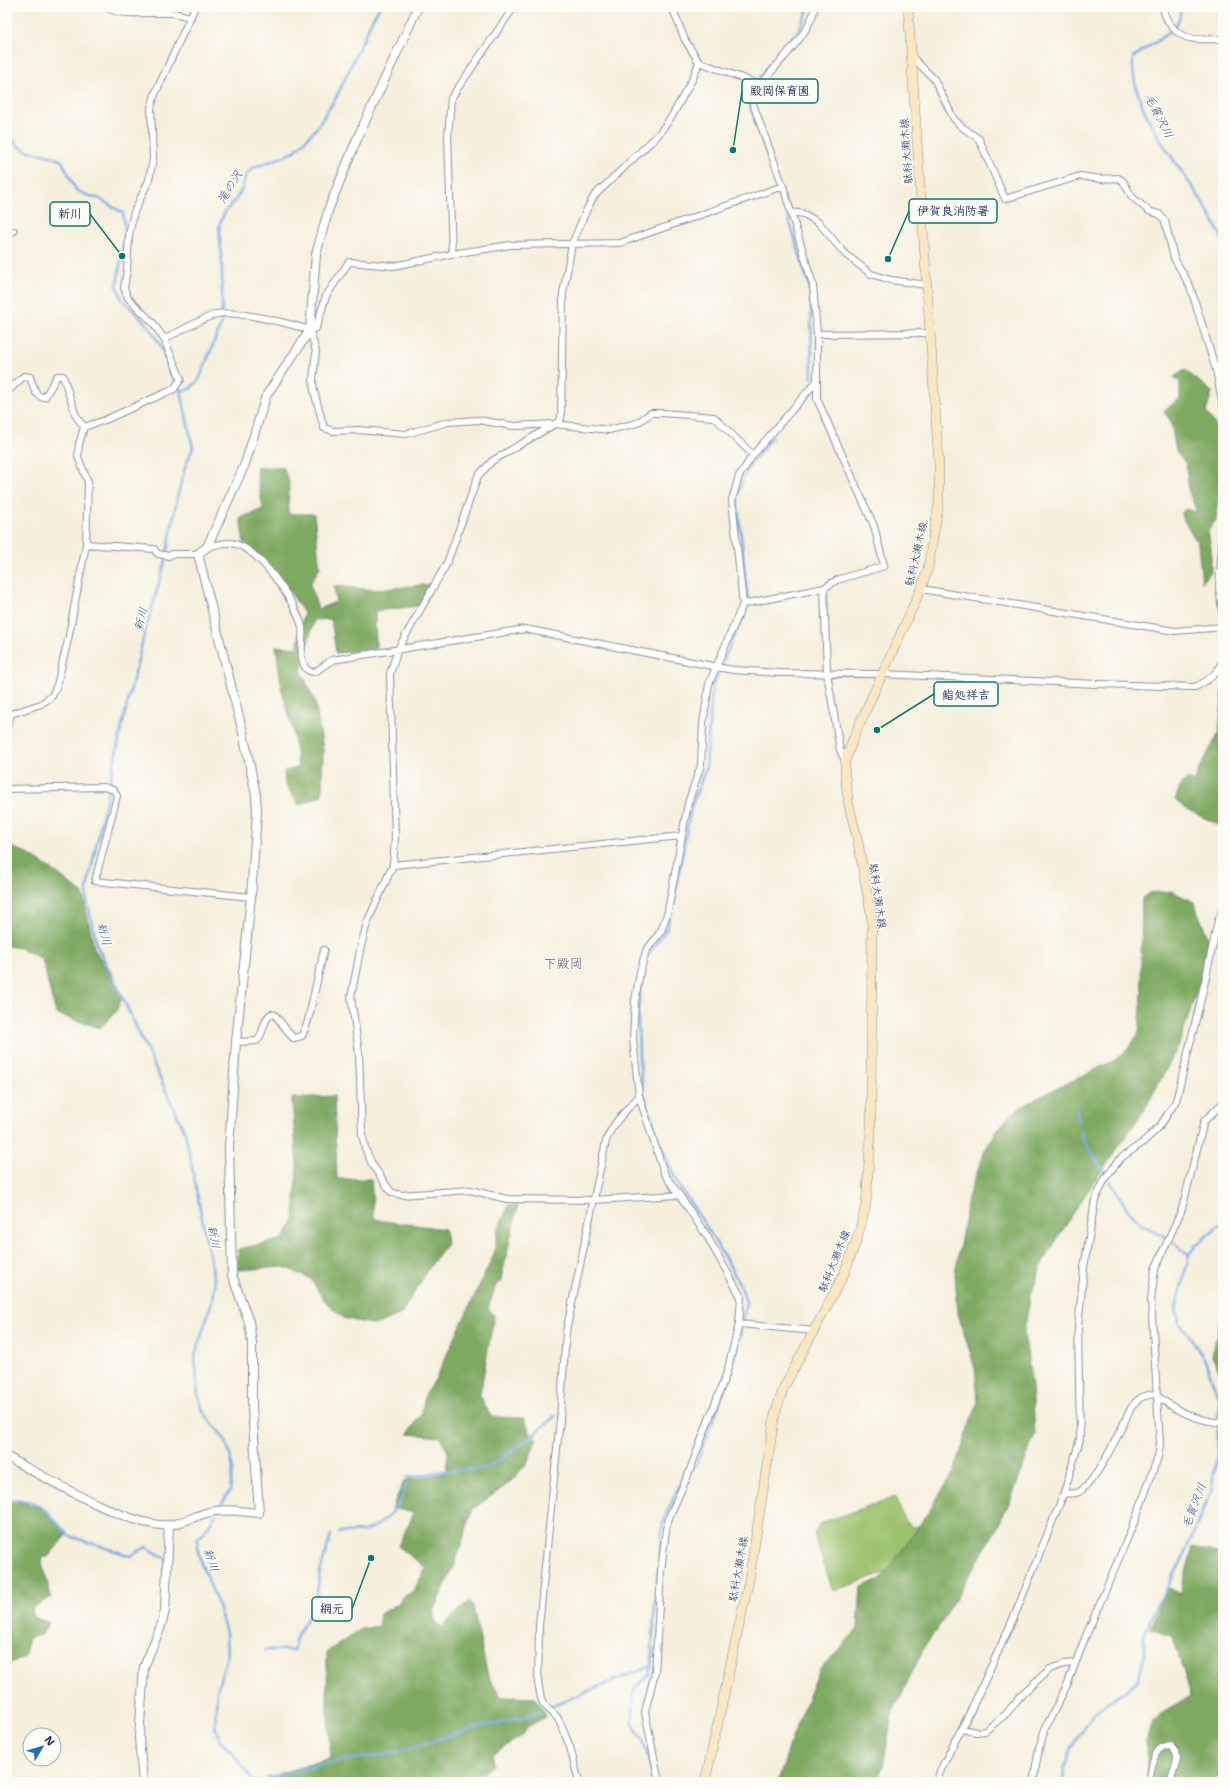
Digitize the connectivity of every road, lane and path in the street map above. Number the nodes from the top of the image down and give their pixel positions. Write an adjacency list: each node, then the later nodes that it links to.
1 (105, 7): 9 (street)
2 (195, 7): 10 (street)
3 (418, 7): 22 (street)
4 (514, 7): 20 (street)
5 (672, 7): 13 (street)
6 (815, 7): 14 (street)
7 (908, 7): 12 (main road, 駄科大瀬木線)
8 (1164, 9): 11 (street)
9 (126, 10): 10 (street)
10 (191, 17): 25 (street)
11 (1223, 39)
12 (911, 56): 21 (main road, 駄科大瀬木線); 28 (street)
13 (699, 62): 14 (street); 19 (street)
14 (761, 85): 15 (street)
15 (783, 186): 16 (street); 19 (street)
16 (791, 212): 21 (street); 24 (street)
17 (14, 231): 18 (street)
18 (7, 232)
19 (572, 244): 20 (street); 29 (street)
20 (452, 254): 22 (street)
21 (927, 285): 23 (main road, 駄科大瀬木線)
22 (310, 330): 25 (street); 29 (street); 34 (street)
23 (930, 333): 24 (street); 37 (main road, 駄科大瀬木線)
24 (817, 334): 26 (street)
25 (164, 339): 30 (street)
26 (816, 382): 31 (street); 36 (street)
27 (7, 392): 30 (street)
28 (1223, 406)
29 (555, 424): 31 (street); 41 (street)
30 (84, 427): 33 (street)
31 (753, 455): 38 (street)
32 (1223, 532): 39 (street)
33 (86, 544): 35 (street); 46 (street)
34 (207, 547): 35 (street); 41 (street)
35 (198, 554): 51 (street)
36 (824, 588): 38 (street); 44 (street)
37 (921, 589): 40 (street); 45 (main road, 駄科大瀬木線)
38 (746, 604): 43 (street)
39 (1223, 618)
40 (1223, 627)
41 (398, 649): 43 (street); 50 (street)
42 (1223, 658): 45 (street)
43 (718, 666): 44 (street); 49 (street)
44 (827, 673): 45 (street); 47 (street)
45 (882, 674): 47 (main road, 駄科大瀬木線)
46 (7, 727)
47 (845, 761): 62 (main road, 駄科大瀬木線)
48 (7, 789): 51 (street)
49 (681, 836): 50 (street); 57 (street)
50 (393, 865): 60 (street)
51 (251, 897): 56 (street)
52 (1223, 909): 53 (street)
53 (1218, 921): 54 (street); 66 (street)
54 (1223, 925)
55 (324, 950): 56 (street)
56 (236, 1042): 67 (street)
57 (639, 1096): 59 (street); 60 (street)
58 (1223, 1103): 63 (street)
59 (678, 1195): 60 (street); 61 (street)
60 (593, 1200): 72 (street)
61 (739, 1324): 62 (street); 73 (street)
62 (815, 1331): 74 (main road, 駄科大瀬木線)
63 (1155, 1394): 64 (street); 66 (street); 68 (street)
64 (1223, 1423)
65 (7, 1457): 67 (street)
66 (1064, 1492): 69 (street)
67 (169, 1525): 71 (street)
68 (1075, 1663): 69 (street); 76 (street)
69 (962, 1729): 75 (street)
70 (1223, 1773): 79 (street)
71 (143, 1782)
72 (579, 1782)
73 (660, 1782)
74 (705, 1782)
75 (936, 1782)
76 (1032, 1782)
77 (1149, 1782): 78 (street)
78 (1171, 1782)
79 (1218, 1782)

